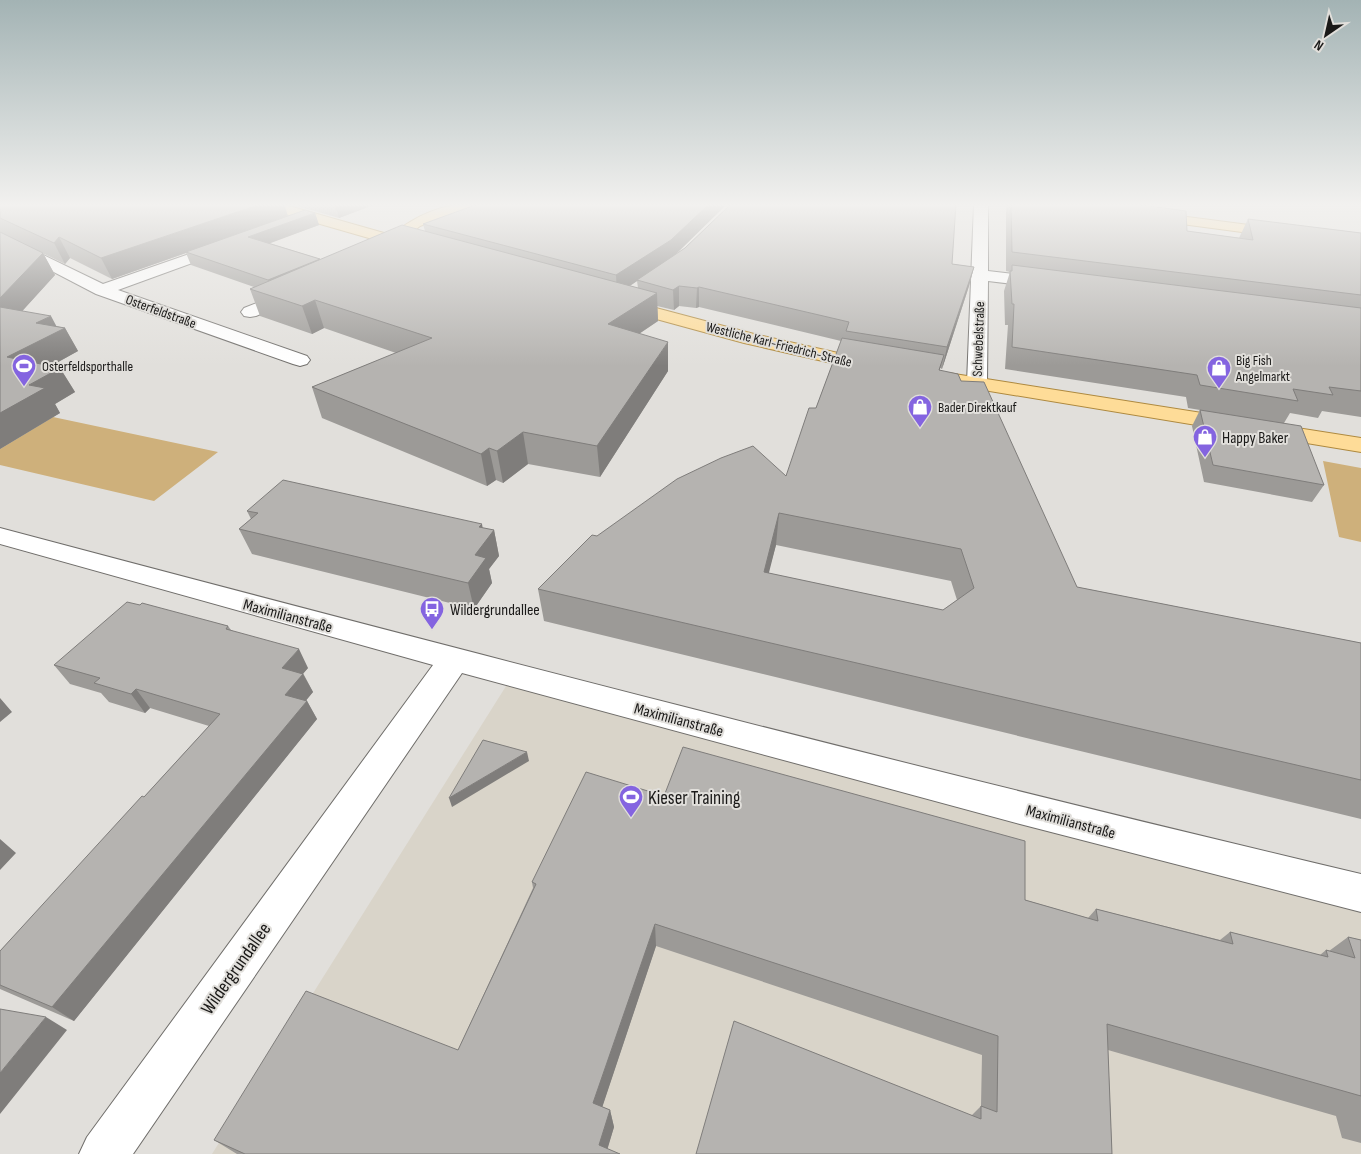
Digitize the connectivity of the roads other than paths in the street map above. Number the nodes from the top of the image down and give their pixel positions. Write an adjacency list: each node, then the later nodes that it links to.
1 (39, 258): 7 (street, Osterfeldstraße)
2 (192, 258): 7 (street)
3 (980, 258): 4 (street, Schwebelstraße)
4 (980, 275): 5 (street); 13 (street, Schwebelstraße)
5 (1058, 285)
6 (310, 286): 9 (street)
7 (102, 290): 10 (street, Osterfeldstraße)
8 (621, 299): 11 (main road, Westliche Karl-Friedrich-Straße)
9 (250, 312)
10 (300, 360)
11 (894, 370)
12 (931, 376): 13 (main road)
13 (977, 383): 14 (main road)
14 (1361, 445)
15 (0, 536): 16 (street, Maximilianstraße)
16 (454, 660): 17 (street, Maximilianstraße); 18 (street, Wildergrundallee)
17 (1361, 893)
18 (104, 1154)

